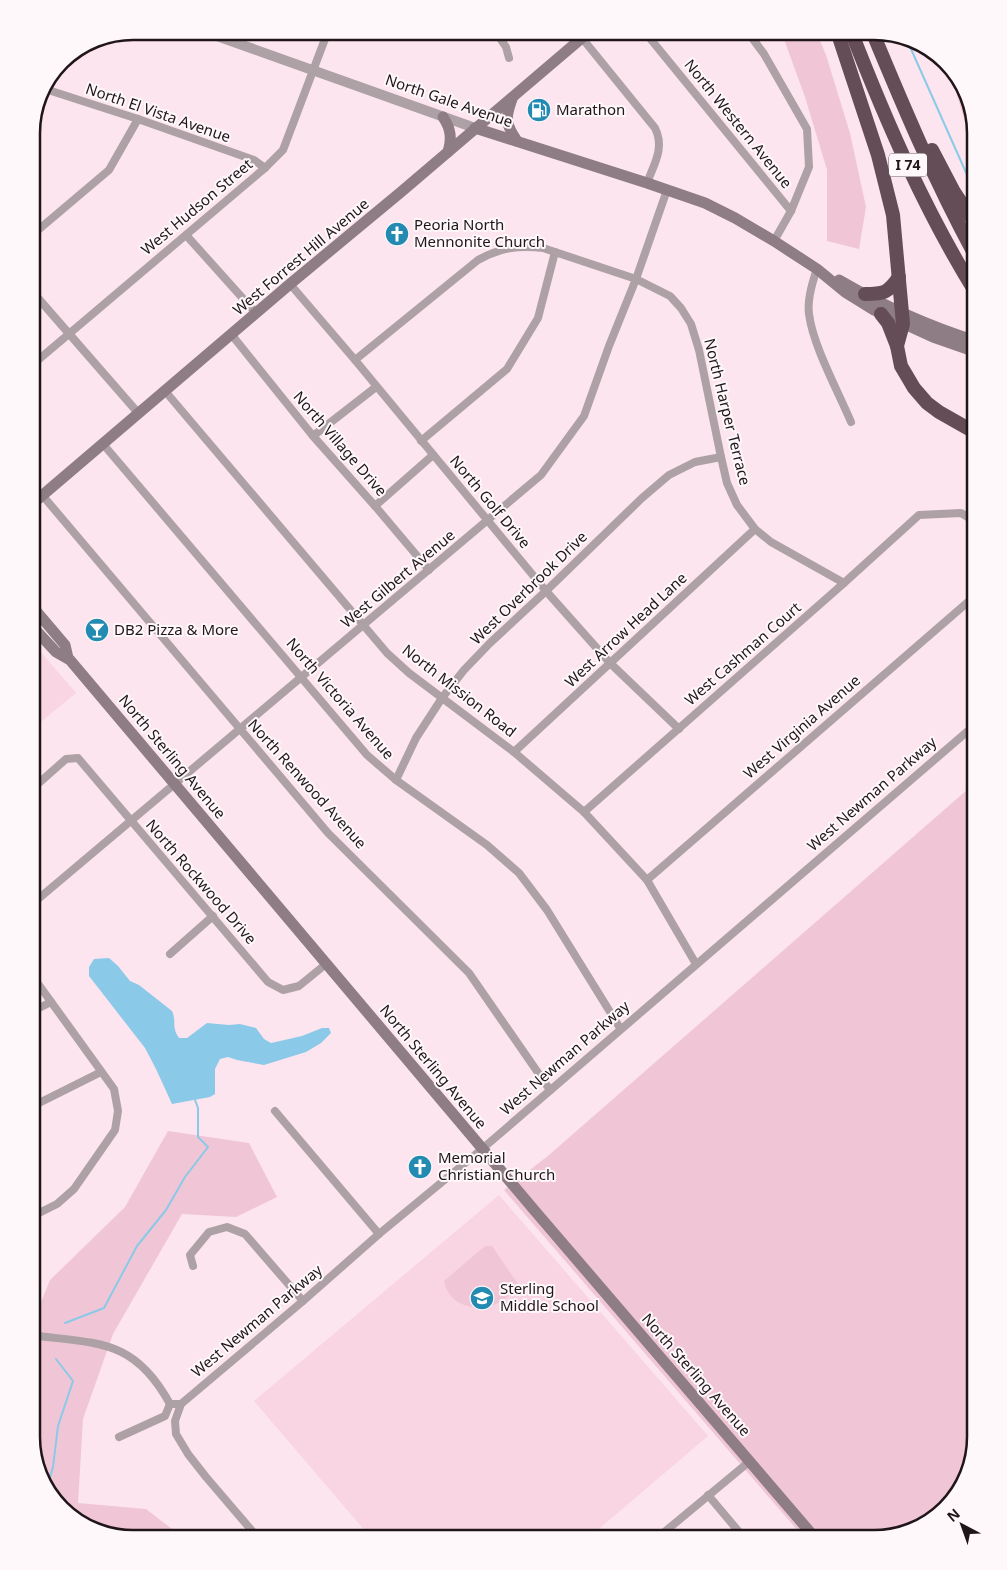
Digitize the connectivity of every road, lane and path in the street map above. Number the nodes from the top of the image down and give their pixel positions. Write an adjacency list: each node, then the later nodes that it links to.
1 (229, 40): 13 (street, North Gale Avenue)
2 (325, 40): 13 (street, West Hudson Street)
3 (501, 40): 12 (street)
4 (580, 40): 15 (main road, West Forrest Hill Avenue)
5 (590, 40): 22 (street)
6 (651, 40): 24 (street, North Western Avenue)
7 (753, 40): 24 (street)
8 (840, 40): 32 (highway)
9 (854, 40): 34 (highway, I 74)
10 (875, 40): 29 (highway, I 74)
11 (882, 40): 25 (highway)
12 (509, 58)
13 (315, 70): 16 (street, North Gale Avenue); 21 (street, West Hudson Street)
14 (50, 91): 17 (street, North El Vista Avenue)
15 (512, 97): 18 (main road, West Forrest Hill Avenue); 19 (main road)
16 (443, 116): 18 (street, North Gale Avenue); 20 (main road)
17 (138, 120): 21 (street, North El Vista Avenue); 26 (street)
18 (475, 128): 19 (main road, North Gale Avenue); 20 (main road, West Forrest Hill Avenue)
19 (517, 141): 22 (main road, North Gale Avenue)
20 (448, 152): 35 (main road, West Forrest Hill Avenue)
21 (265, 168): 27 (street, West Hudson Street)
22 (647, 183): 23 (main road, North Gale Avenue)
23 (667, 190): 28 (main road, North Gale Avenue); 33 (street, West Gilbert Avenue)
24 (791, 211): 28 (street)
25 (967, 212)
26 (40, 228)
27 (186, 234): 38 (street); 41 (street, West Hudson Street)
28 (774, 241): 31 (main road, North Gale Avenue)
29 (967, 241)
30 (555, 252): 33 (street, North Harper Terrace); 47 (street, North Harper Terrace); 54 (street)
31 (817, 269): 36 (main road, North Gale Avenue); 39 (main road, North Gale Avenue); 51 (street)
32 (898, 277): 36 (highway); 40 (highway)
33 (636, 279): 57 (street, North Harper Terrace); 62 (street, West Gilbert Avenue)
34 (967, 279)
35 (290, 284): 38 (main road, West Forrest Hill Avenue); 47 (street, North Golf Drive)
36 (865, 294): 40 (main road, North Gale Avenue)
37 (40, 300): 41 (street)
38 (256, 313): 42 (main road, West Forrest Hill Avenue)
39 (881, 314): 40 (main road, North Gale Avenue); 44 (highway)
40 (903, 318): 43 (main road, North Gale Avenue); 44 (highway); 45 (main road, North Gale Avenue)
41 (69, 333): 46 (street, West Hudson Street); 50 (street)
42 (231, 334): 49 (main road, West Forrest Hill Avenue); 53 (street, North Village Drive)
43 (967, 338)
44 (897, 346): 52 (highway)
45 (967, 349)
46 (40, 358)
47 (355, 360): 48 (street, North Golf Drive)
48 (376, 387): 53 (street); 54 (street, North Golf Drive)
49 (165, 392): 50 (main road, West Forrest Hill Avenue); 69 (street, North Mission Road)
50 (139, 414): 55 (main road, West Forrest Hill Avenue)
51 (851, 422)
52 (967, 428)
53 (313, 436): 60 (street, North Village Drive)
54 (421, 441): 56 (street, North Golf Drive)
55 (103, 444): 58 (main road, West Forrest Hill Avenue); 73 (street, North Victoria Avenue)
56 (433, 455): 60 (street); 62 (street, North Golf Drive)
57 (721, 457): 63 (street, North Harper Terrace); 66 (street, West Overbrook Drive)
58 (43, 496): 59 (main road, West Forrest Hill Avenue); 76 (street, North Renwood Avenue)
59 (40, 498)
60 (375, 506): 64 (street, North Village Drive)
61 (967, 517): 65 (street, West Cashman Court)
62 (488, 520): 64 (street, West Gilbert Avenue); 66 (street, North Golf Drive)
63 (756, 529): 65 (street, North Harper Terrace); 72 (street, West Arrow Head Lane)
64 (429, 570): 69 (street, West Gilbert Avenue)
65 (844, 583): 75 (street, West Cashman Court)
66 (546, 591): 72 (street, North Golf Drive); 74 (street, West Overbrook Drive)
67 (967, 603): 84 (street, West Virginia Avenue)
68 (40, 616): 71 (main road, North Sterling Avenue)
69 (364, 626): 73 (street, West Gilbert Avenue); 74 (street, North Mission Road)
70 (40, 635): 71 (main road, North Sterling Avenue)
71 (68, 658): 81 (main road, North Sterling Avenue)
72 (610, 663): 75 (street, North Golf Drive); 78 (street, West Arrow Head Lane)
73 (302, 677): 76 (street, West Gilbert Avenue); 79 (street, North Victoria Avenue)
74 (442, 698): 78 (street, North Mission Road); 79 (street, West Overbrook Drive)
75 (679, 729): 82 (street, West Cashman Court)
76 (240, 730): 81 (street, West Gilbert Avenue); 95 (street, North Renwood Avenue)
77 (967, 732): 89 (street, West Newman Parkway)
78 (514, 752): 82 (street, North Mission Road)
79 (396, 780): 93 (street, North Victoria Avenue)
80 (40, 782): 83 (street, North Rockwood Drive)
81 (175, 784): 83 (street, West Gilbert Avenue); 88 (main road, North Sterling Avenue)
82 (584, 812): 84 (street, North Mission Road)
83 (131, 821): 85 (street, West Gilbert Avenue); 86 (street, North Rockwood Drive)
84 (647, 880): 89 (street, North Mission Road)
85 (40, 897)
86 (213, 916): 87 (street); 88 (street, North Rockwood Drive)
87 (170, 954)
88 (326, 964): 98 (main road, North Sterling Avenue)
89 (696, 964): 93 (street, West Newman Parkway)
90 (40, 987): 91 (street)
91 (51, 1002): 92 (street); 94 (street)
92 (40, 1008)
93 (620, 1028): 95 (street, West Newman Parkway)
94 (101, 1072): 96 (street); 99 (street)
95 (550, 1090): 98 (street, West Newman Parkway)
96 (40, 1102)
97 (275, 1111): 100 (street)
98 (482, 1149): 100 (street, West Newman Parkway); 107 (main road, North Sterling Avenue)
99 (40, 1212)
100 (379, 1234): 102 (street, West Newman Parkway)
101 (193, 1266): 102 (street)
102 (303, 1301): 105 (street, West Newman Parkway)
103 (40, 1336): 104 (street)
104 (170, 1404): 105 (street); 106 (street)
105 (181, 1404): 109 (street)
106 (119, 1437)
107 (750, 1460): 108 (street); 112 (main road, North Sterling Avenue)
108 (708, 1496): 110 (street); 111 (street)
109 (251, 1530)
110 (667, 1530)
111 (737, 1530)
112 (808, 1530)

